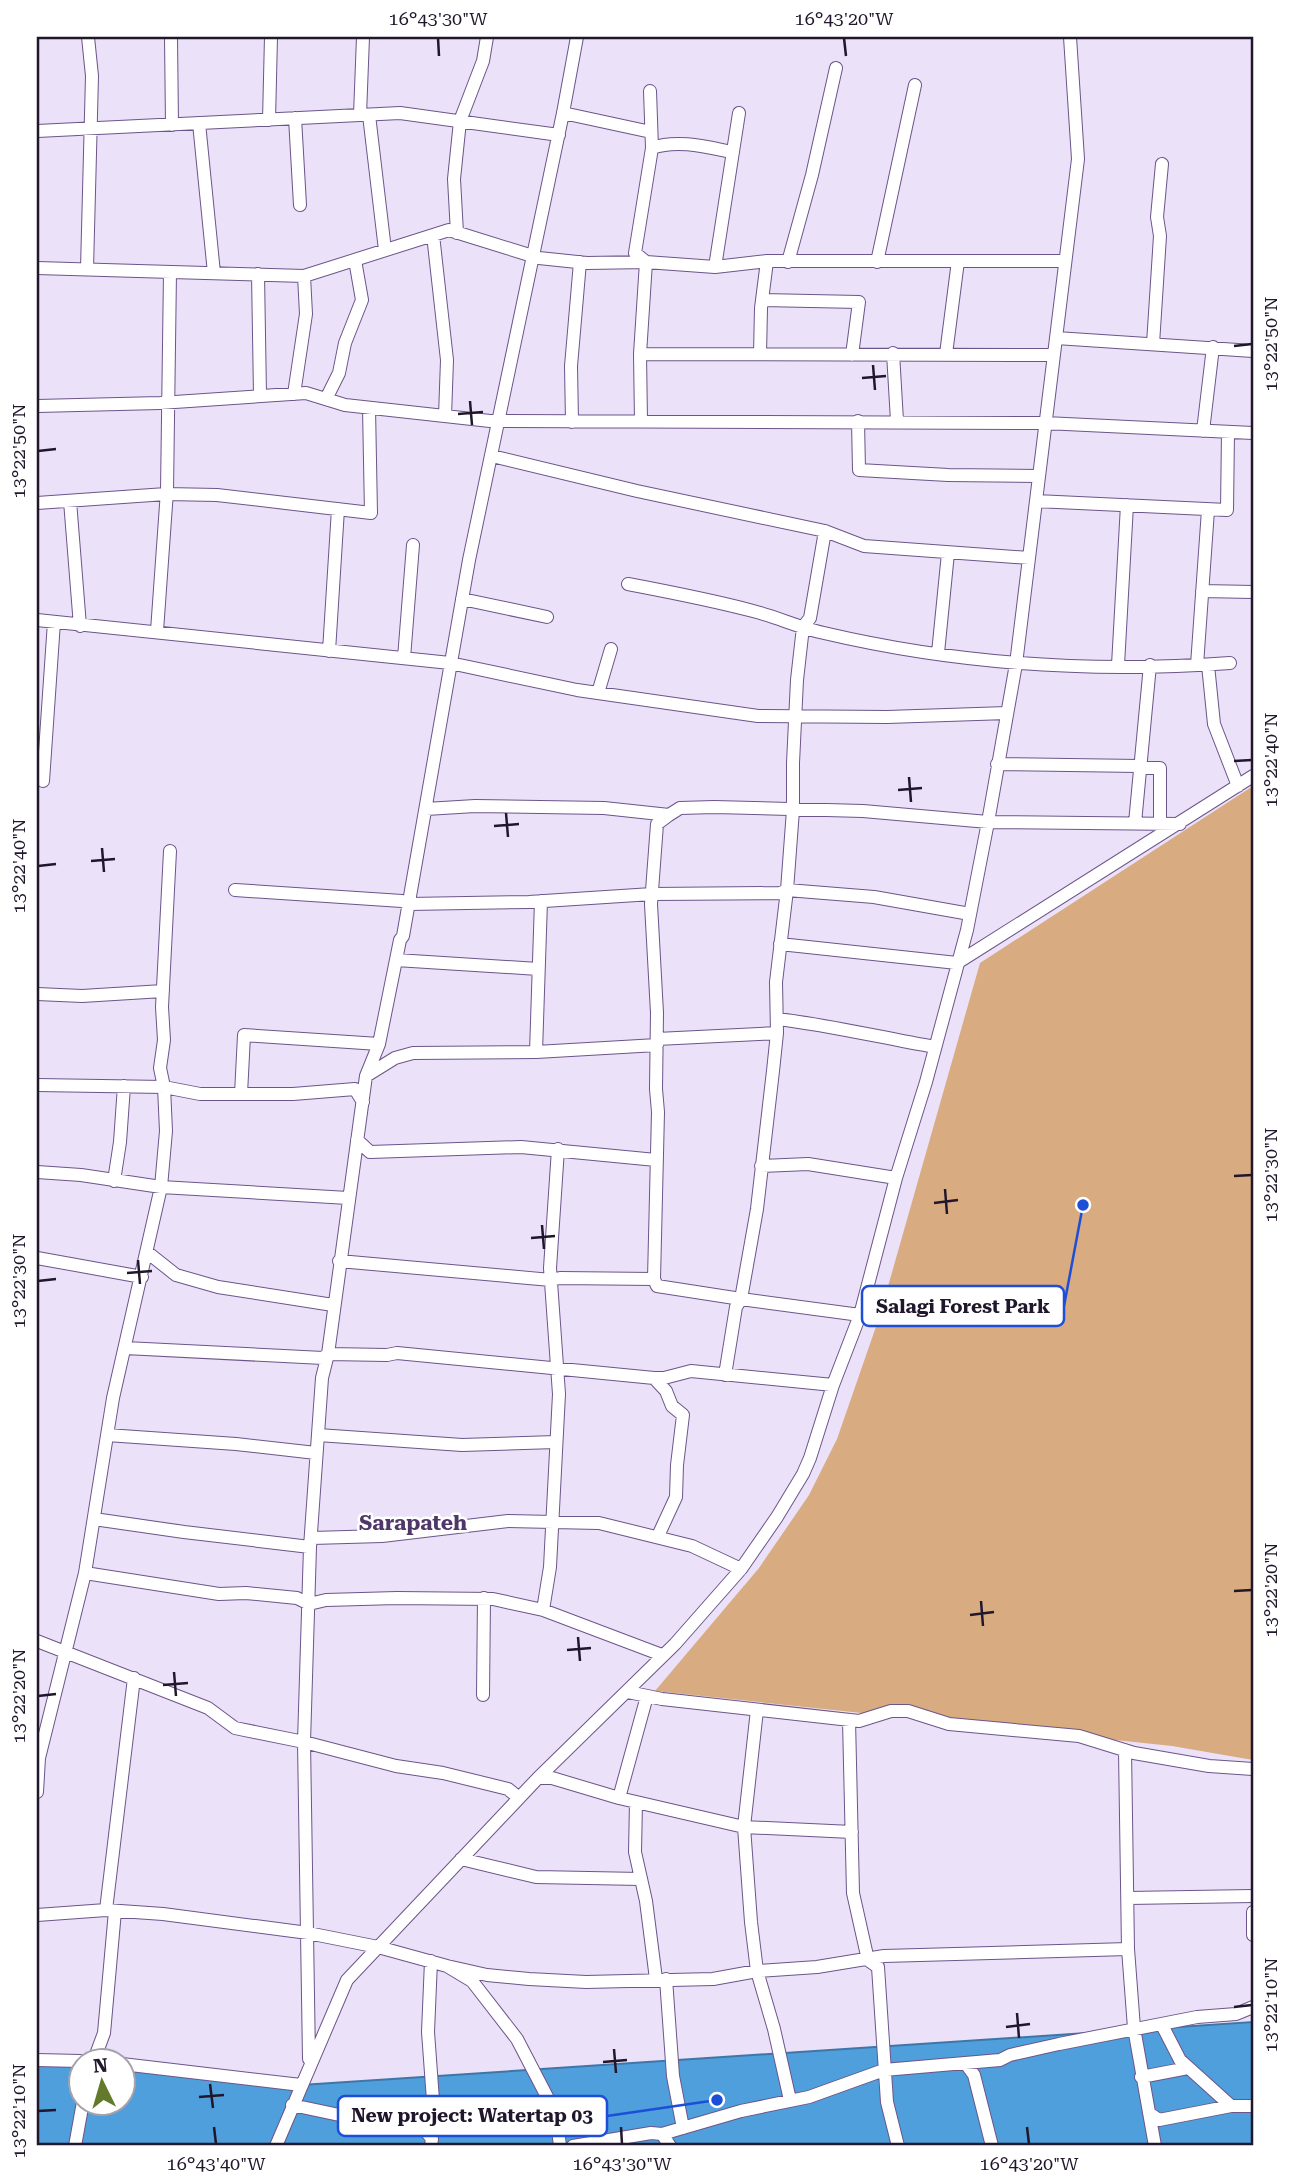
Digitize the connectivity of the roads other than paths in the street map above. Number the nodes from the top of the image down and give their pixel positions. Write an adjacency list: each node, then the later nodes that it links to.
1 (88, 37): 19 (street)
2 (171, 37): 18 (street)
3 (271, 37): 15 (street)
4 (363, 37): 13 (street)
5 (487, 37): 16 (street)
6 (577, 37): 11 (street)
7 (1070, 37): 34 (street)
8 (836, 68): 37 (street)
9 (915, 85): 38 (street)
10 (650, 91): 21 (street)
11 (563, 113): 21 (street); 22 (street)
12 (739, 113): 24 (street)
13 (365, 115): 14 (street); 16 (street); 29 (street)
14 (295, 118): 15 (street); 26 (street)
15 (269, 120): 17 (street)
16 (460, 121): 22 (street); 27 (street)
17 (200, 123): 18 (street); 43 (street)
18 (172, 125): 19 (street)
19 (92, 129): 20 (street); 41 (street)
20 (37, 131)
21 (651, 132): 23 (street)
22 (559, 135): 30 (street)
23 (652, 148): 24 (street); 36 (street)
24 (732, 152): 40 (street)
25 (1162, 164): 48 (street)
26 (300, 205)
27 (457, 233): 28 (street); 30 (street)
28 (433, 235): 29 (street); 63 (street)
29 (385, 250): 31 (street)
30 (533, 256): 35 (street); 64 (street)
31 (355, 260): 45 (street); 59 (street)
32 (767, 261): 37 (street); 40 (street); 46 (street)
33 (958, 261): 34 (street); 38 (street); 54 (street)
34 (1065, 261): 47 (street)
35 (580, 262): 36 (street); 68 (street)
36 (646, 262): 40 (street); 52 (street)
37 (788, 262): 38 (street)
38 (877, 262)
39 (37, 268): 41 (street)
40 (715, 268)
41 (87, 269): 42 (street)
42 (170, 272): 43 (street); 60 (street)
43 (214, 273): 44 (street)
44 (258, 274): 45 (street); 58 (street)
45 (304, 276): 57 (street)
46 (762, 300): 53 (street); 55 (street)
47 (1056, 338): 48 (street); 56 (street)
48 (1153, 344): 49 (street)
49 (1213, 347): 50 (street); 70 (street)
50 (1253, 351)
51 (893, 353): 54 (street); 55 (street); 67 (street)
52 (640, 354): 53 (street); 65 (street)
53 (760, 354): 55 (street)
54 (946, 354): 56 (street)
55 (852, 355)
56 (1054, 355): 69 (street)
57 (294, 394): 58 (street); 59 (street)
58 (260, 395): 60 (street)
59 (326, 399): 62 (street)
60 (168, 402): 61 (street); 75 (street)
61 (37, 406)
62 (369, 408): 63 (street); 80 (street)
63 (445, 416): 64 (street)
64 (499, 421): 68 (street); 73 (street)
65 (641, 421): 66 (street); 68 (street)
66 (858, 421): 67 (street); 74 (street)
67 (897, 421): 69 (street)
68 (572, 422)
69 (1045, 423): 70 (street); 74 (street)
70 (1203, 431): 71 (street)
71 (1228, 432): 72 (street); 81 (street)
72 (1253, 433)
73 (492, 456): 82 (street); 89 (street)
74 (1039, 476): 77 (street)
75 (166, 494): 76 (street); 80 (street); 95 (street)
76 (70, 501): 78 (street); 93 (street)
77 (1036, 501): 79 (street); 85 (street)
78 (37, 503)
79 (1127, 505): 81 (street); 103 (street)
80 (338, 509): 97 (street)
81 (1208, 510): 87 (street)
82 (825, 531): 84 (street); 94 (street)
83 (413, 545): 99 (street)
84 (948, 553): 85 (street); 98 (street)
85 (1029, 558): 102 (street)
86 (628, 584): 94 (street)
87 (1202, 591): 88 (street); 105 (street)
88 (1253, 592)
89 (461, 599): 90 (street); 100 (street)
90 (547, 617)
91 (37, 620): 92 (street)
92 (54, 622): 93 (street); 112 (street)
93 (80, 625): 95 (street)
94 (803, 626): 98 (street); 108 (street)
95 (157, 631): 97 (street)
96 (611, 649): 106 (street)
97 (329, 651): 99 (street)
98 (938, 653): 102 (street)
99 (404, 659): 100 (street)
100 (450, 663): 106 (street); 114 (street)
101 (1230, 663): 105 (street)
102 (1016, 664): 103 (street); 107 (street)
103 (1118, 665): 104 (street)
104 (1150, 665): 105 (street); 110 (street)
105 (1203, 665): 113 (street)
106 (598, 693): 108 (street)
107 (1007, 713): 108 (street); 109 (street)
108 (797, 716): 115 (street)
109 (997, 764): 110 (street); 117 (street)
110 (1139, 766): 118 (street); 119 (street)
111 (1253, 776): 113 (street)
112 (43, 781)
113 (1238, 786): 120 (street)
114 (426, 809): 116 (street); 126 (street)
115 (793, 810): 116 (street); 117 (street); 123 (street)
116 (669, 815): 124 (street)
117 (988, 822): 118 (street); 127 (street)
118 (1135, 823): 119 (street)
119 (1160, 823): 120 (street)
120 (1181, 824): 130 (street)
121 (170, 852): 132 (street)
122 (235, 890): 126 (street)
123 (788, 890): 124 (street); 127 (street); 128 (street)
124 (652, 894): 125 (street); 136 (street)
125 (541, 901): 126 (street); 131 (street)
126 (409, 904): 129 (street)
127 (970, 914): 130 (street)
128 (780, 944): 130 (street); 134 (street)
129 (396, 960): 131 (street); 137 (street)
130 (957, 963): 138 (street)
131 (538, 969): 139 (street)
132 (163, 991): 133 (street); 143 (street)
133 (37, 994)
134 (777, 1019): 135 (street); 138 (street)
135 (776, 1034): 136 (street); 149 (street)
136 (657, 1042): 139 (street); 148 (street)
137 (379, 1044): 140 (street); 144 (street)
138 (935, 1047): 151 (street)
139 (536, 1052): 140 (street)
140 (366, 1076): 145 (street)
141 (37, 1085): 142 (street)
142 (124, 1086): 143 (street); 152 (street)
143 (164, 1087): 144 (street); 153 (street)
144 (241, 1094): 145 (street)
145 (363, 1101): 146 (street)
146 (357, 1140): 147 (street); 154 (street)
147 (558, 1149): 148 (street); 160 (street)
148 (656, 1160): 159 (street)
149 (761, 1166): 151 (street); 161 (street)
150 (37, 1172): 152 (street)
151 (896, 1178): 163 (street)
152 (114, 1181): 153 (street)
153 (161, 1187): 154 (street); 155 (street)
154 (348, 1198): 157 (street)
155 (148, 1252): 158 (street); 162 (street)
156 (37, 1258): 158 (street)
157 (339, 1261): 160 (street); 162 (street)
158 (142, 1277): 164 (street)
159 (654, 1279): 160 (street); 161 (street)
160 (551, 1280): 166 (street)
161 (741, 1300): 163 (street); 167 (street)
162 (333, 1305): 165 (street)
163 (860, 1315): 169 (street)
164 (125, 1348): 165 (street); 170 (street)
165 (328, 1354): 166 (street); 171 (street)
166 (556, 1367): 168 (street); 172 (street)
167 (724, 1375): 168 (street); 169 (street)
168 (654, 1378): 176 (street)
169 (833, 1385): 178 (street)
170 (107, 1435): 173 (street); 174 (street)
171 (318, 1436): 172 (street); 173 (street)
172 (556, 1441): 175 (street)
173 (316, 1453): 177 (street)
174 (94, 1519): 177 (street); 179 (street)
175 (552, 1520): 176 (street); 177 (street); 182 (street)
176 (658, 1536): 178 (street)
177 (311, 1542): 181 (street)
178 (741, 1569): 185 (street)
179 (85, 1573): 181 (street); 184 (street)
180 (484, 1598): 181 (street); 182 (street); 188 (street)
181 (309, 1604): 192 (street)
182 (543, 1610): 185 (street)
183 (37, 1641): 184 (street)
184 (64, 1653): 186 (street); 194 (street)
185 (662, 1655): 187 (street)
186 (134, 1678): 192 (street); 207 (street)
187 (628, 1692): 189 (street); 196 (street)
188 (483, 1695)
189 (647, 1696): 190 (street); 199 (street)
190 (757, 1710): 191 (street); 201 (street)
191 (849, 1720): 193 (street); 202 (street)
192 (304, 1742): 198 (street); 210 (street)
193 (1125, 1750): 195 (street); 206 (street)
194 (38, 1758): 197 (street)
195 (1253, 1769)
196 (538, 1778): 198 (street); 199 (street)
197 (37, 1792)
198 (519, 1798): 203 (street)
199 (619, 1798): 200 (street)
200 (636, 1802): 201 (street); 204 (street)
201 (744, 1827): 202 (street); 217 (street)
202 (852, 1832): 214 (street)
203 (461, 1859): 204 (street); 212 (street)
204 (641, 1879): 218 (street)
205 (1253, 1896): 206 (street)
206 (1128, 1898): 213 (street)
207 (110, 1910): 209 (street); 210 (street); 222 (street)
208 (1253, 1912): 211 (street)
209 (37, 1915)
210 (308, 1933): 212 (street); 227 (street)
211 (1253, 1935)
212 (378, 1947): 215 (street); 227 (street)
213 (1128, 1949): 214 (street); 221 (street)
214 (868, 1960): 217 (street); 229 (street)
215 (431, 1961): 216 (street); 239 (street)
216 (447, 1966): 218 (street); 244 (street)
217 (757, 1971): 218 (street); 232 (street)
218 (661, 1979): 238 (street)
219 (1253, 2007): 220 (street)
220 (1162, 2025): 221 (street); 228 (street)
221 (1134, 2028): 225 (street); 230 (street)
222 (99, 2046)
223 (37, 2060): 224 (street)
224 (66, 2061)
225 (966, 2064): 229 (street); 248 (street)
226 (136, 2066): 231 (street)
227 (309, 2067): 231 (street)
228 (1188, 2068): 230 (street); 234 (street)
229 (884, 2070): 232 (street); 247 (street)
230 (1142, 2077): 236 (street)
231 (301, 2084): 233 (street)
232 (790, 2100): 238 (street)
233 (292, 2105): 239 (street); 242 (street)
234 (1231, 2106): 235 (street); 236 (street)
235 (1253, 2106)
236 (1149, 2113): 249 (street)
237 (80, 2116): 241 (street)
238 (683, 2128): 240 (street)
239 (425, 2130): 243 (street)
240 (662, 2134): 245 (street); 246 (street)
241 (75, 2146)
242 (276, 2146)
243 (431, 2146)
244 (560, 2146)
245 (573, 2146)
246 (670, 2146)
247 (898, 2146)
248 (992, 2146)
249 (1155, 2146)

